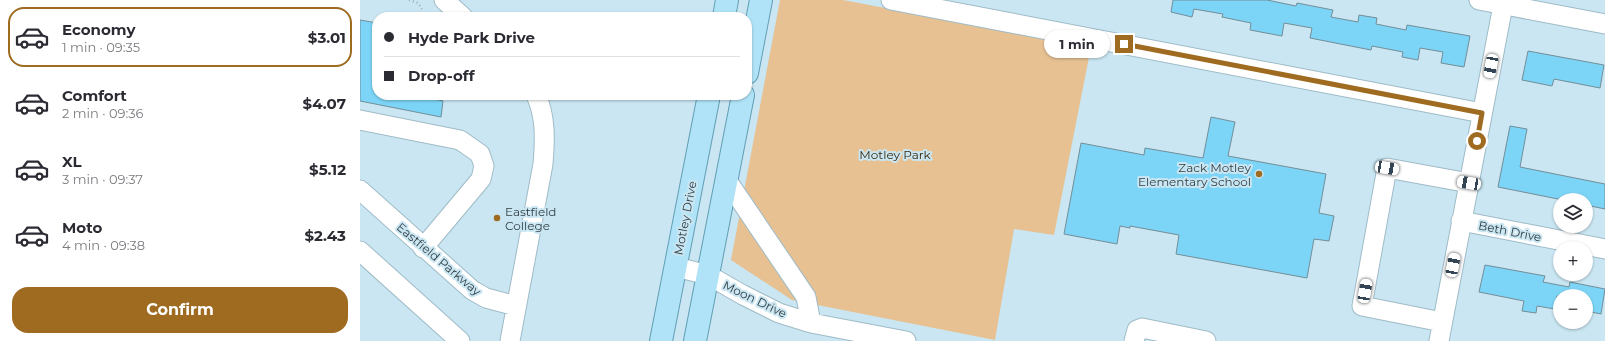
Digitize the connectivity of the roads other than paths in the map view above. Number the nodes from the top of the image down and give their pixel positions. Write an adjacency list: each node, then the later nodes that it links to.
1 (444, 0): 7 (street)
2 (727, 0): 8 (main road)
3 (761, 0): 10 (main road)
4 (891, 0): 14 (street)
5 (1479, 0): 6 (street)
6 (1503, 2): 9 (street); 14 (street)
7 (457, 12)
8 (725, 12)
9 (1605, 24)
10 (752, 47)
11 (538, 100): 25 (street)
12 (708, 100): 23 (main road, Motley Drive)
13 (742, 100): 16 (main road)
14 (1482, 113): 17 (street)
15 (360, 120): 20 (street)
16 (726, 179): 24 (main road); 27 (street)
17 (1469, 183): 19 (street); 28 (street)
18 (360, 190): 20 (street, Eastfield Parkway)
19 (1461, 222): 21 (street, Beth Drive); 28 (street)
20 (424, 248): 25 (street, Eastfield Parkway)
21 (1605, 249)
22 (360, 251): 29 (street)
23 (676, 267): 24 (street, Moon Drive); 26 (main road, Motley Drive)
24 (708, 275): 27 (street, Moon Drive); 33 (main road)
25 (516, 306): 30 (street)
26 (668, 307): 31 (main road); 32 (main road, Motley Drive)
27 (811, 322): 34 (street, Moon Drive)
28 (1442, 322): 37 (street)
29 (460, 341)
30 (510, 341)
31 (647, 341)
32 (661, 341)
33 (695, 341)
34 (906, 341)
35 (1134, 341): 36 (street)
36 (1206, 341)
37 (1439, 341)

